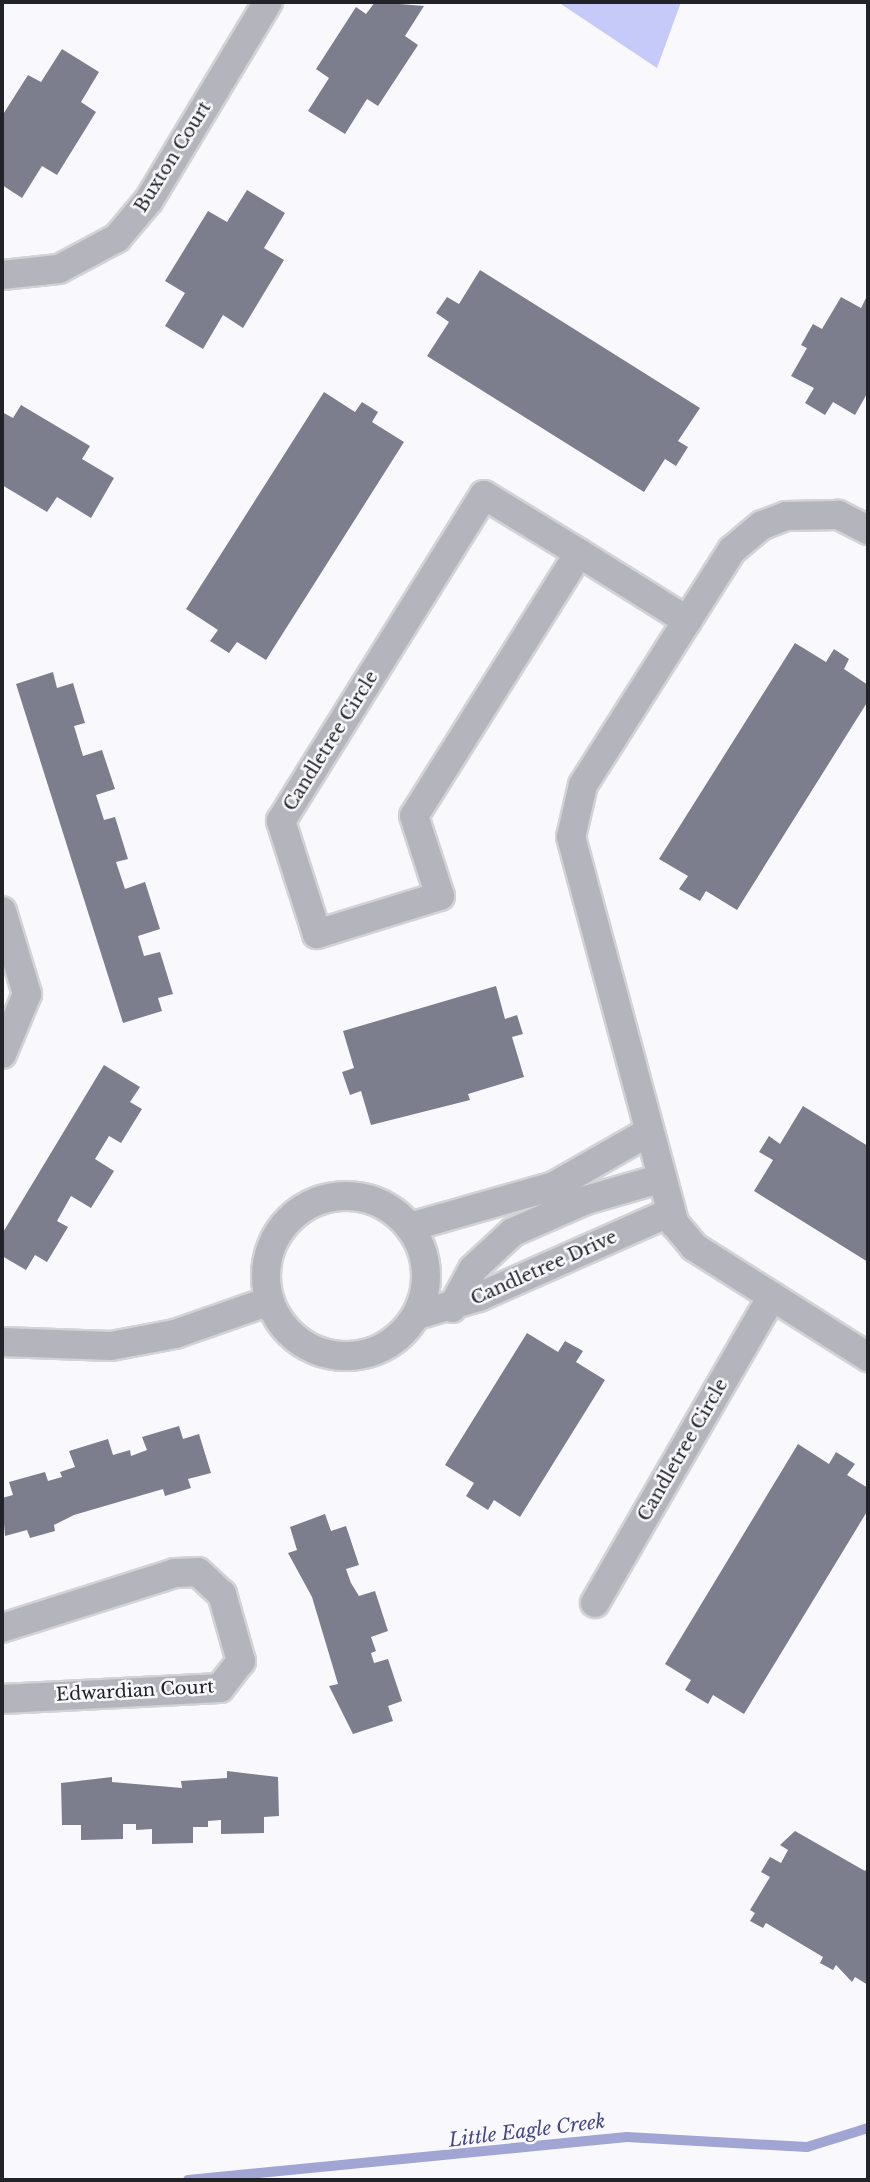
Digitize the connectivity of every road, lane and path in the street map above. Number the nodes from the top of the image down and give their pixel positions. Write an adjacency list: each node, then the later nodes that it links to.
1 (268, 2): 2 (street, Buxton Court)
2 (2, 275)
3 (868, 530): 5 (street)
4 (579, 553): 4 (street, Candletree Circle); 5 (street, Candletree Circle)
5 (688, 621): 8 (street)
6 (2, 911): 7 (street)
7 (2, 1054)
8 (647, 1133): 9 (street); 11 (street)
9 (659, 1179): 10 (street); 14 (street)
10 (669, 1213): 12 (street); 14 (street, Candletree Drive)
11 (410, 1227): 13 (street); 15 (street)
12 (772, 1297): 17 (street); 18 (street, Candletree Circle)
13 (269, 1301): 15 (street); 16 (street)
14 (452, 1308): 15 (street, Candletree Drive)
15 (417, 1315)
16 (2, 1342)
17 (868, 1357)
18 (595, 1603)
19 (2, 1628): 20 (street, Edwardian Court)
20 (2, 1699)

